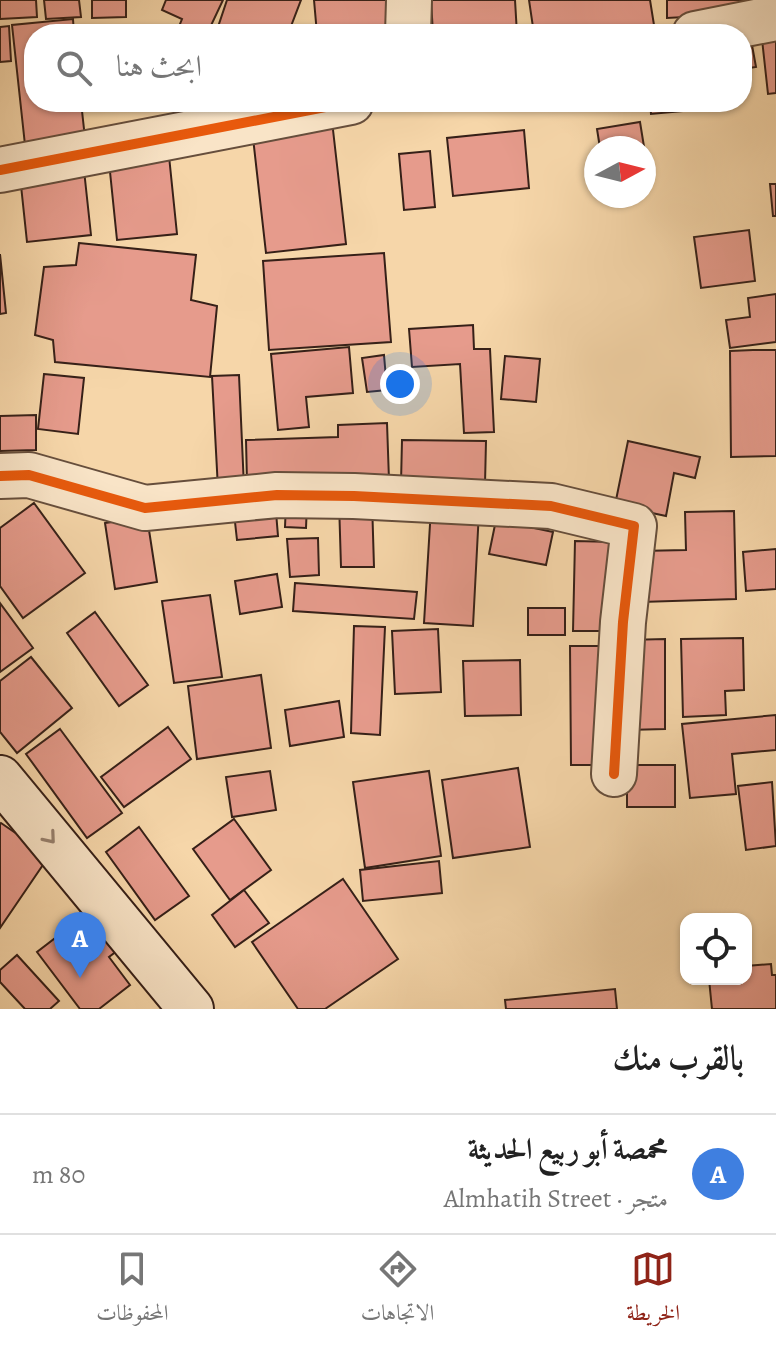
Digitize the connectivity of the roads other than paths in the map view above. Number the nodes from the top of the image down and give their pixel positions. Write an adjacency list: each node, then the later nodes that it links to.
1 (409, 0): 3 (street)
2 (776, 18): 4 (street)
3 (408, 24)
4 (746, 24)
5 (299, 112): 6 (street)
6 (0, 170)
7 (0, 476): 8 (street)
8 (614, 774)
9 (0, 778): 10 (street, one-way to 10)
10 (191, 1009)

